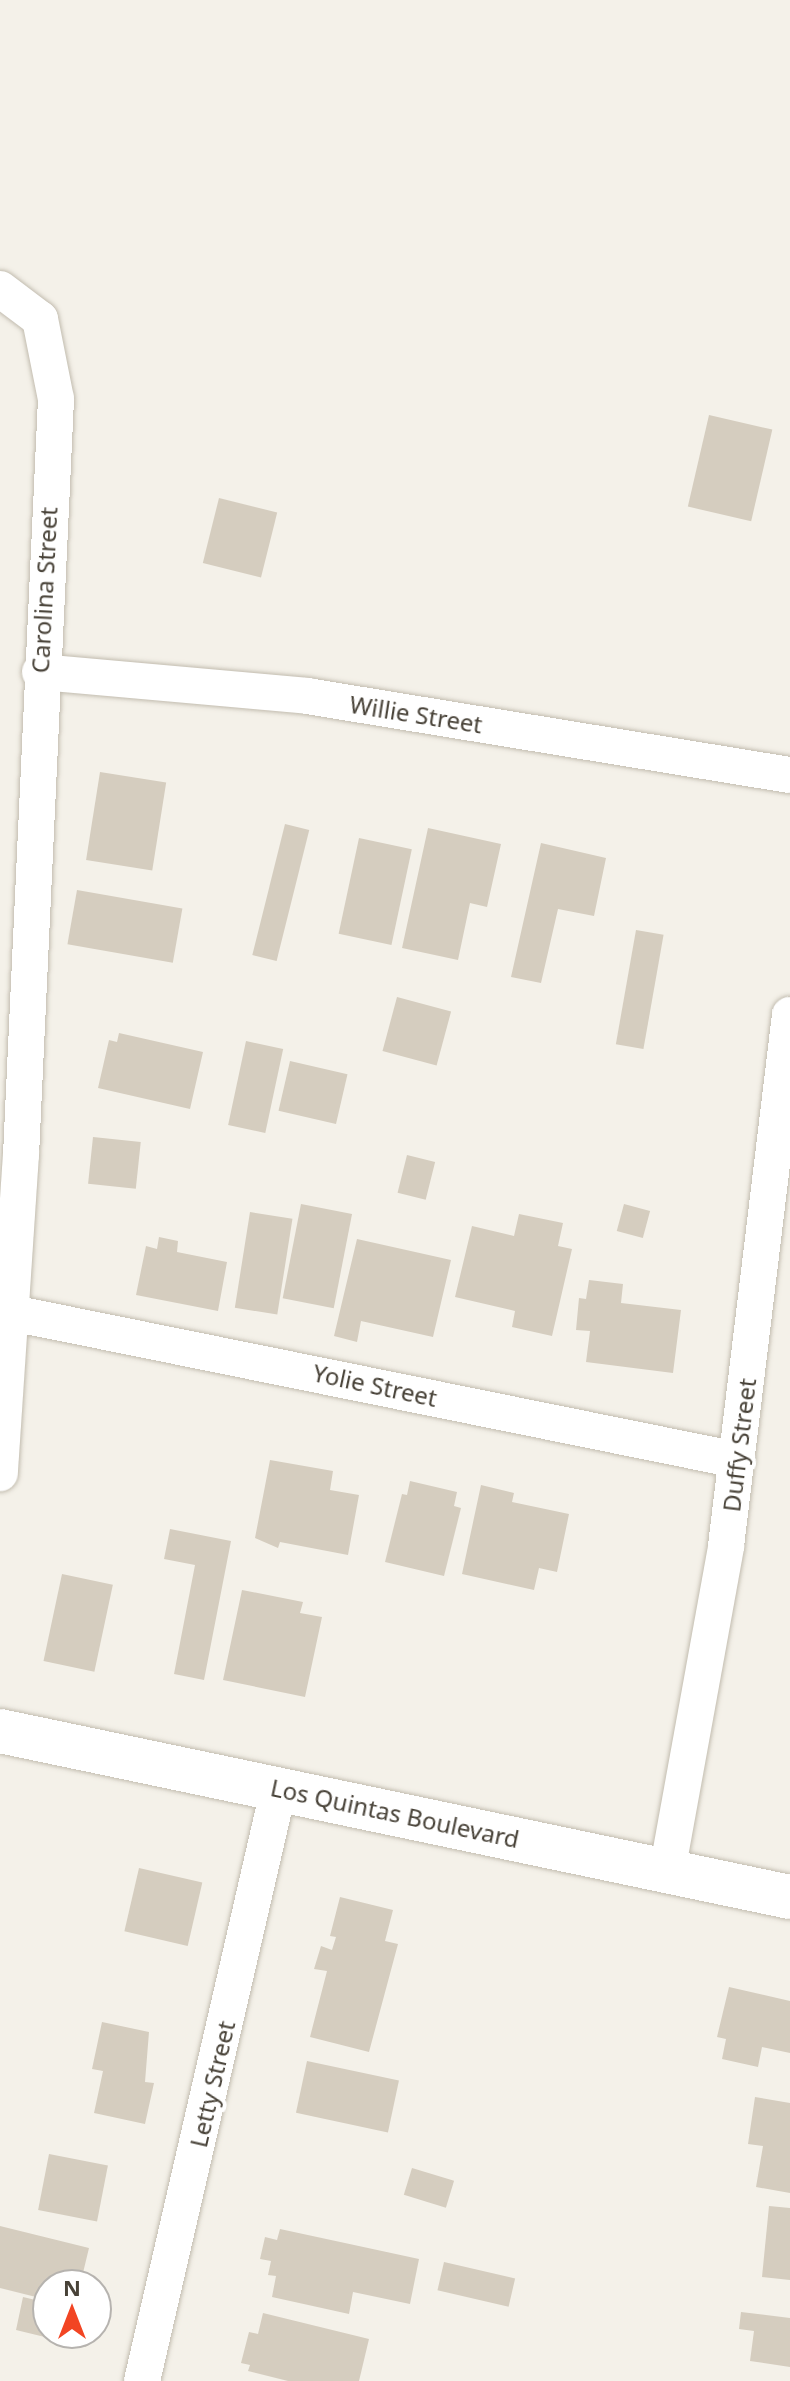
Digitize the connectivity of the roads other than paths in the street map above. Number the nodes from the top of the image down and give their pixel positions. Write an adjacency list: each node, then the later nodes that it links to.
1 (0, 289): 2 (street, Carolina Street)
2 (40, 672): 3 (street, Willie Street); 4 (street, Carolina Street)
3 (790, 775)
4 (16, 863): 6 (street, Carolina Street)
5 (790, 1015): 7 (street, Duffy Street)
6 (12, 1313): 7 (street, Yolie Street); 8 (street, Carolina Street)
7 (737, 1460): 11 (street, Duffy Street)
8 (0, 1473)
9 (0, 1731): 10 (street, Los Quintas Boulevard)
10 (279, 1787): 11 (street, Los Quintas Boulevard); 13 (street, Letty Street)
11 (667, 1872): 12 (street, Los Quintas Boulevard)
12 (790, 1897)
13 (142, 2381)

